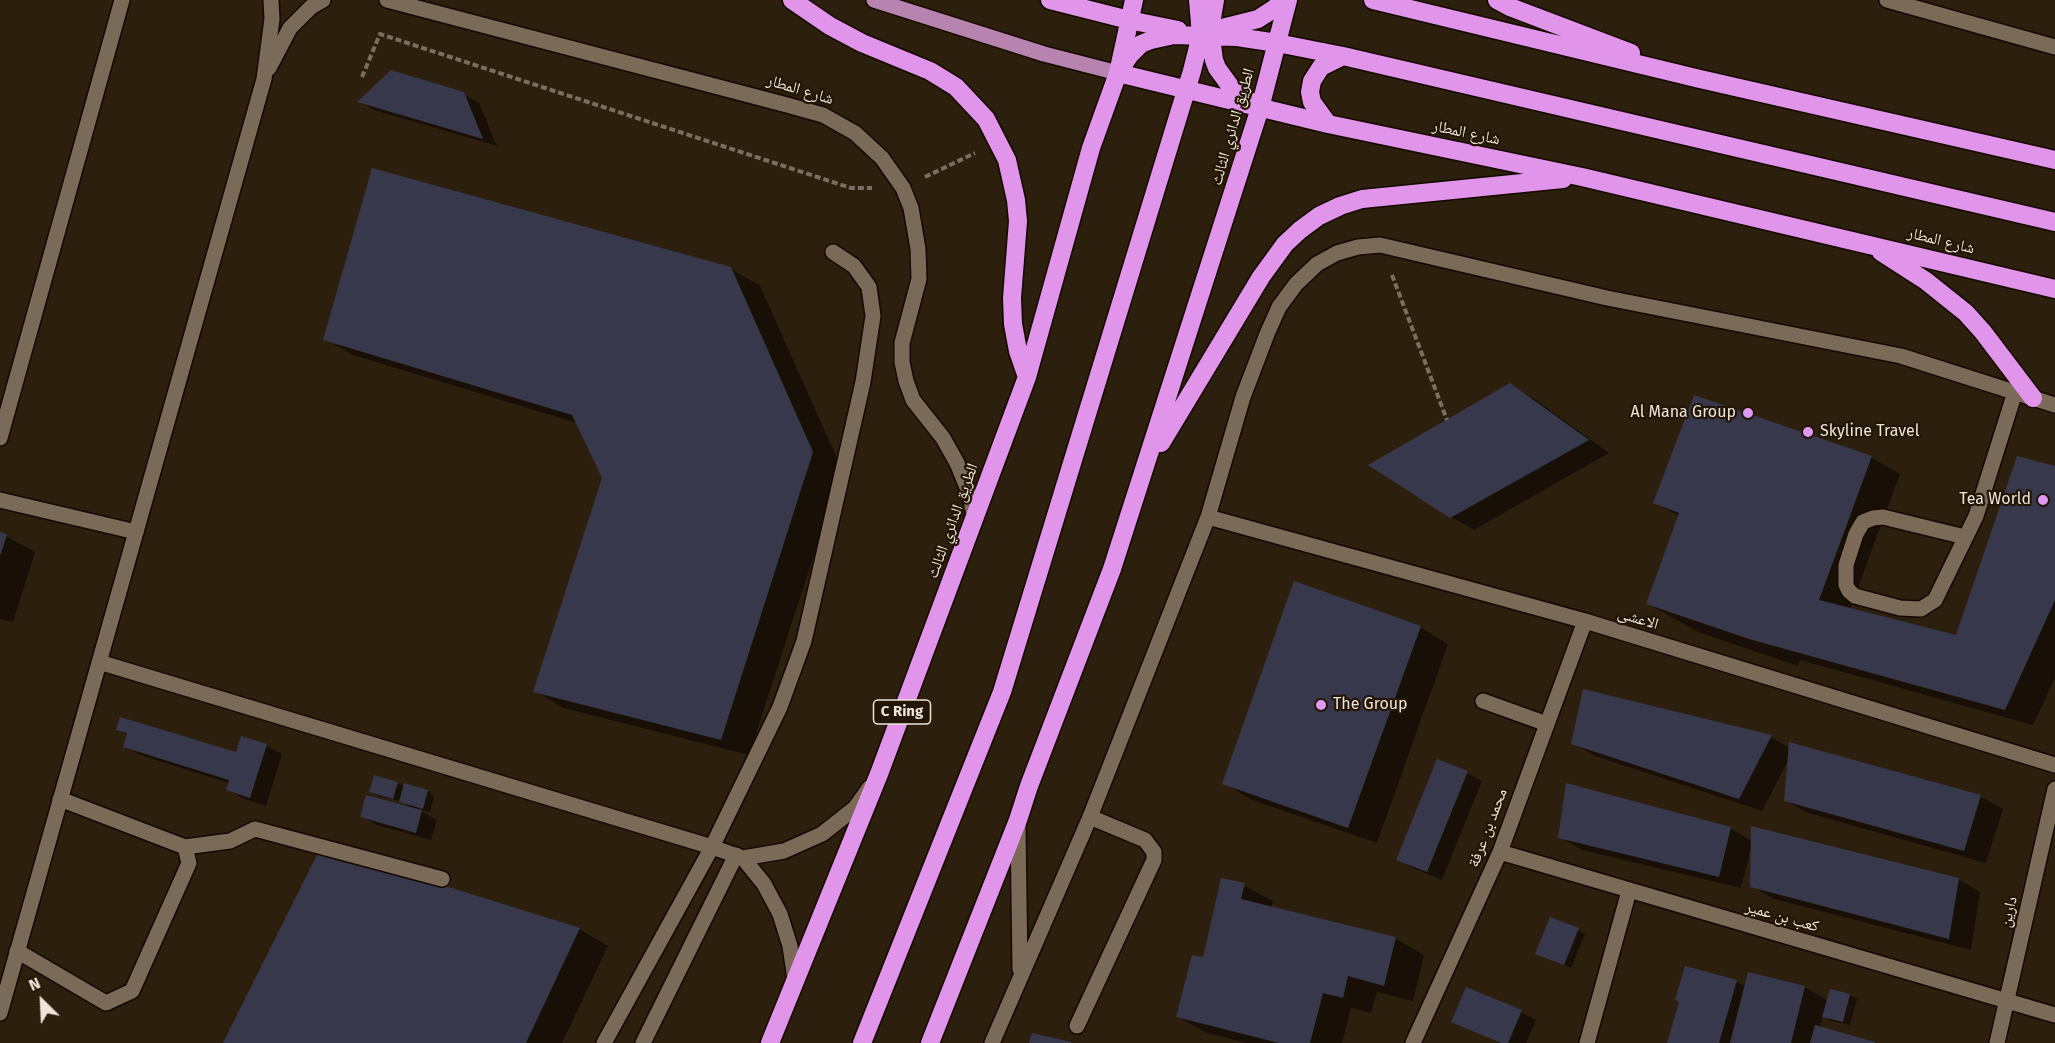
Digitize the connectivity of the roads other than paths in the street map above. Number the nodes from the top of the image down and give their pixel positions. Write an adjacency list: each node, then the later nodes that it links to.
1 (122, 0): 37 (street)
2 (271, 0): 22 (street)
3 (323, 0): 22 (street)
4 (387, 0): 40 (street, شارع المطار)
5 (792, 0): 33 (highway)
6 (874, 0): 21 (main road, شارع المطار)
7 (1050, 0): 16 (highway)
8 (1134, 0): 16 (highway, الطريق الدائري الثالث / C Ring)
9 (1198, 0): 17 (highway)
10 (1215, 0): 17 (highway)
11 (1283, 0): 17 (highway)
12 (1288, 0): 18 (highway, الطريق الدائري الثالث)
13 (1372, 0): 23 (highway)
14 (1497, 0): 23 (highway)
15 (1887, 0): 19 (street)
16 (1129, 20): 17 (highway); 21 (highway, الطريق الدائري الثالث / C Ring)
17 (1205, 33): 18 (highway); 21 (highway); 24 (highway); 25 (highway)
18 (1277, 43): 20 (highway); 25 (highway, الطريق الدائري الثالث)
19 (2055, 47)
20 (1343, 56): 26 (highway); 29 (highway)
21 (1118, 73): 24 (highway, شارع المطار); 33 (highway, الطريق الدائري الثالث / C Ring)
22 (264, 79): 42 (street)
23 (1700, 79): 27 (highway)
24 (1186, 90): 25 (highway, شارع المطار); 70 (highway)
25 (1260, 108): 26 (highway, شارع المطار); 38 (highway, الطريق الدائري الثالث)
26 (1328, 124): 28 (highway, شارع المطار)
27 (2055, 160)
28 (1582, 177): 30 (highway, شارع المطار); 38 (highway)
29 (2055, 222)
30 (1870, 244): 32 (highway, شارع المطار); 35 (highway)
31 (834, 252): 54 (street)
32 (2055, 289)
33 (1027, 377): 40 (highway, الطريق الدائري الثالث / C Ring)
34 (2015, 392): 35 (street); 41 (street); 43 (street)
35 (2033, 398): 36 (street)
36 (2055, 405)
37 (0, 438)
38 (1145, 471): 53 (highway, الطريق الدائري الثالث)
39 (0, 500): 42 (street)
40 (975, 518): 49 (highway, الطريق الدائري الثالث / C Ring)
41 (1208, 518): 44 (street, الاعشى); 52 (street)
42 (135, 532): 45 (street)
43 (1965, 537): 43 (street)
44 (1585, 621): 47 (street, محمد بن عرفة); 48 (street, الاعشى)
45 (99, 662): 51 (street); 54 (street)
46 (1483, 701): 47 (street)
47 (1547, 724): 56 (street, محمد بن عرفة)
48 (2055, 765)
49 (879, 774): 57 (street); 62 (highway, الطريق الدائري الثالث / C Ring)
50 (2055, 789): 63 (street, دارين)
51 (60, 799): 55 (street); 60 (street)
52 (1090, 816): 61 (street); 66 (street)
53 (1018, 820): 61 (street); 71 (highway, الطريق الدائري الثالث)
54 (712, 847): 57 (street); 67 (street)
55 (185, 848): 58 (street); 60 (street)
56 (1500, 852): 59 (street, كعب بن عمير); 73 (street, محمد بن عرفة)
57 (740, 857): 62 (street); 68 (street)
58 (442, 879)
59 (1629, 891): 63 (street, كعب بن عمير); 74 (street)
60 (17, 951): 64 (street)
61 (1020, 975): 72 (street)
62 (795, 980): 69 (highway, الطريق الدائري الثالث / C Ring)
63 (2008, 1002): 65 (street, كعب بن عمير); 75 (street, دارين)
64 (0, 1012)
65 (2055, 1015)
66 (1077, 1026)
67 (604, 1043)
68 (643, 1043)
69 (770, 1043)
70 (862, 1043)
71 (930, 1043)
72 (992, 1043)
73 (1413, 1043)
74 (1587, 1043)
75 (1997, 1043)

